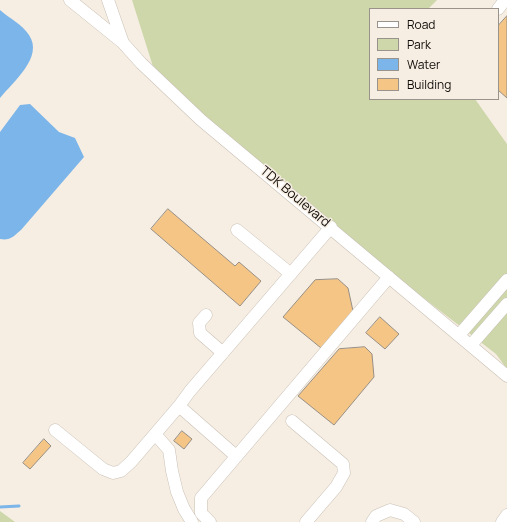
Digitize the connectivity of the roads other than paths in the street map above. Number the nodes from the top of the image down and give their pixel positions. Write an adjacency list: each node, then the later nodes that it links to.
1 (70, 0): 5 (street)
2 (108, 0): 5 (street, TDK Boulevard)
3 (505, 0): 4 (street)
4 (499, 8)
5 (123, 43): 6 (street, TDK Boulevard)
6 (331, 228): 8 (street); 9 (street, TDK Boulevard)
7 (237, 230): 8 (street)
8 (291, 274): 15 (street)
9 (389, 276): 13 (street, TDK Boulevard); 21 (street)
10 (507, 280): 13 (street)
11 (507, 304): 14 (street)
12 (206, 315): 15 (street)
13 (459, 335): 14 (street, TDK Boulevard)
14 (471, 345): 16 (street, TDK Boulevard)
15 (223, 353): 17 (street)
16 (507, 376)
17 (179, 406): 20 (street); 21 (street)
18 (292, 421): 25 (street)
19 (55, 430): 20 (street)
20 (155, 434): 23 (street)
21 (236, 456): 24 (street)
22 (507, 516): 28 (street)
23 (192, 522)
24 (210, 522)
25 (306, 522)
26 (372, 522): 27 (street)
27 (414, 522)
28 (502, 522)

